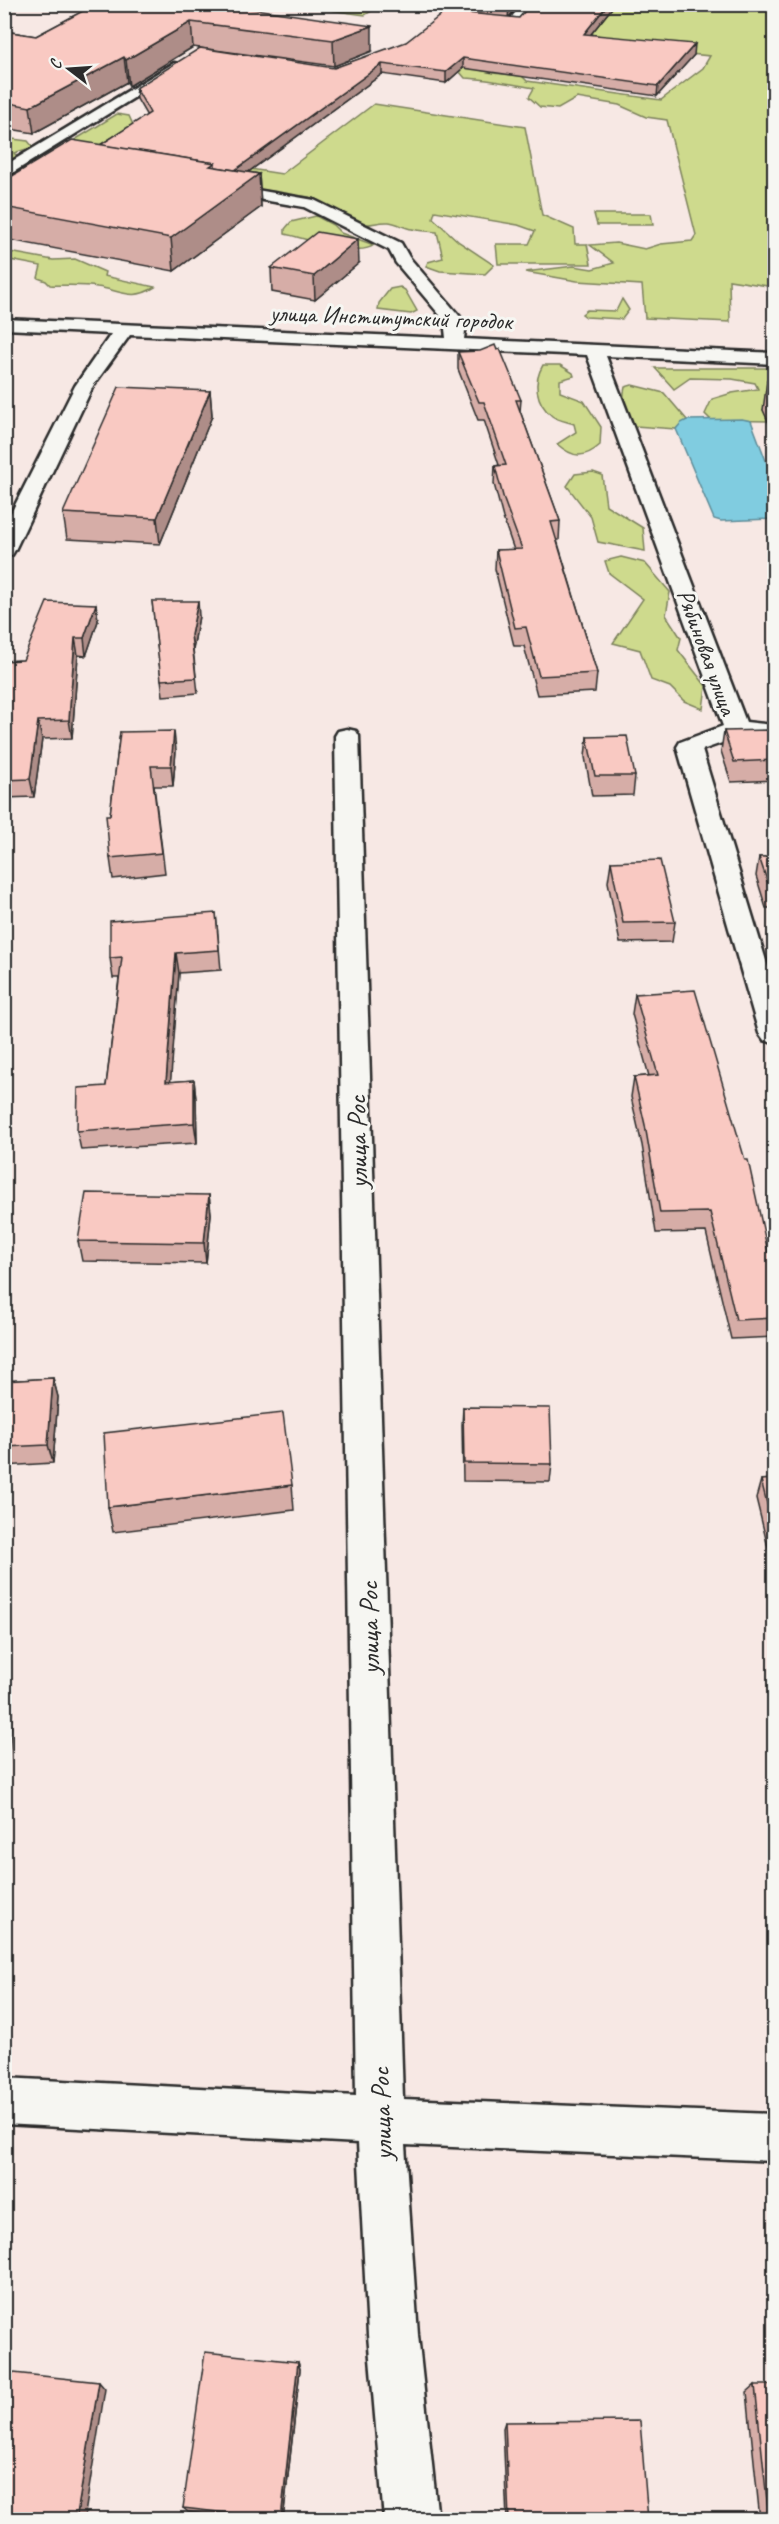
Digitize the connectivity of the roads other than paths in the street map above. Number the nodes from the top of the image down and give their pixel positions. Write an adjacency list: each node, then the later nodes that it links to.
1 (530, 4): 2 (street)
2 (465, 18)
3 (189, 58): 4 (street)
4 (30, 157): 5 (street); 6 (street)
5 (53, 161)
6 (4, 173)
7 (204, 186): 10 (street)
8 (4, 324): 9 (street, улица Институтский городок)
9 (125, 329): 10 (street, улица Институтский городок); 13 (street)
10 (454, 344): 11 (street, улица Институтский городок)
11 (594, 350): 12 (street, улица Институтский городок); 14 (street, Рябиновая улица)
12 (774, 358)
13 (4, 550)
14 (736, 729): 15 (street); 17 (street, Рябиновая улица)
15 (774, 732)
16 (347, 736): 19 (street, улица Рос)
17 (774, 1033)
18 (4, 2101): 19 (street)
19 (380, 2121): 20 (street); 21 (street, улица Рос)
20 (774, 2137)
21 (411, 2520)

